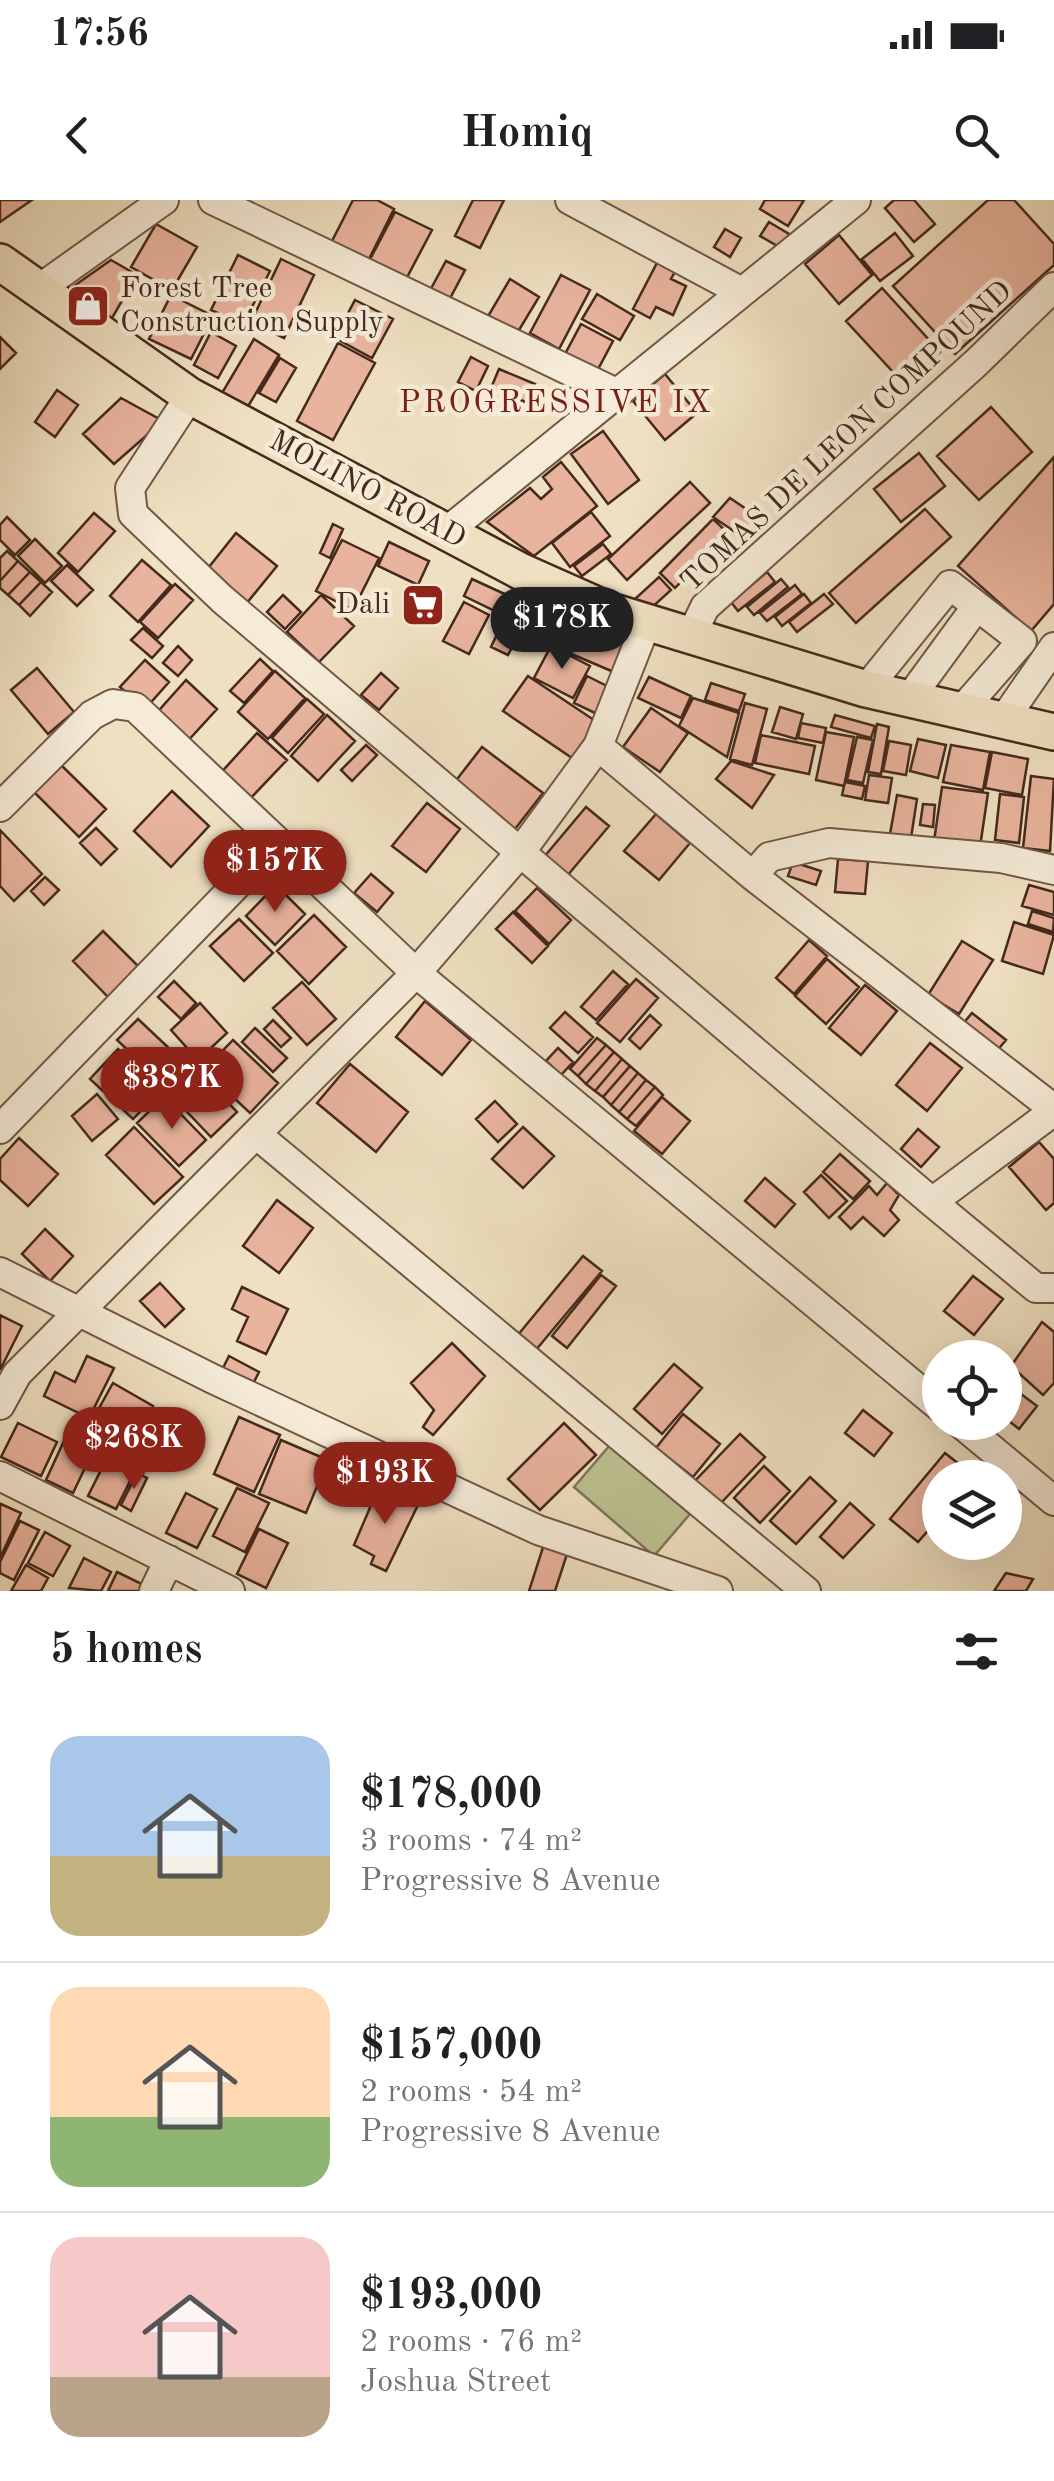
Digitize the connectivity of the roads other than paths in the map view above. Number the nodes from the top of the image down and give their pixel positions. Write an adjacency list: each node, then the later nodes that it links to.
1 (164, 200): 7 (street)
2 (213, 200): 9 (street)
3 (570, 200): 8 (street)
4 (856, 200): 8 (street)
5 (0, 262): 7 (main road, MOLINO ROAD)
6 (1054, 286): 14 (street, TOMAS DE LEON COMPOUND)
7 (39, 289): 10 (main road, MOLINO ROAD)
8 (740, 291): 9 (street)
9 (616, 393): 11 (street)
10 (190, 396): 11 (main road, MOLINO ROAD); 24 (street)
11 (446, 532): 13 (main road, MOLINO ROAD)
12 (977, 606): 16 (street); 17 (street); 18 (street)
13 (646, 624): 14 (main road, MOLINO ROAD); 21 (street)
14 (690, 638): 16 (main road, MOLINO ROAD)
15 (1054, 647): 19 (street)
16 (866, 689): 17 (main road, MOLINO ROAD)
17 (909, 700): 18 (main road, MOLINO ROAD)
18 (962, 710): 19 (main road, MOLINO ROAD)
19 (1002, 722): 20 (main road, MOLINO ROAD)
20 (1054, 732)
21 (598, 746): 24 (street); 26 (street)
22 (0, 806): 23 (street)
23 (278, 842): 27 (street); 29 (street)
24 (518, 854): 27 (street); 31 (street)
25 (1054, 870): 26 (street)
26 (753, 876): 28 (street)
27 (416, 973): 30 (street); 35 (street)
28 (1054, 1110): 31 (street)
29 (0, 1129)
30 (256, 1134): 34 (street); 44 (street)
31 (932, 1202): 33 (street)
32 (0, 1272): 34 (street)
33 (1054, 1288)
34 (81, 1311): 36 (street); 43 (street)
35 (922, 1392)
36 (0, 1405)
37 (981, 1440): 39 (street)
38 (0, 1476): 40 (street)
39 (1054, 1501)
40 (169, 1560): 41 (street); 42 (street)
41 (154, 1591)
42 (230, 1591)
43 (718, 1591)
44 (806, 1591)

